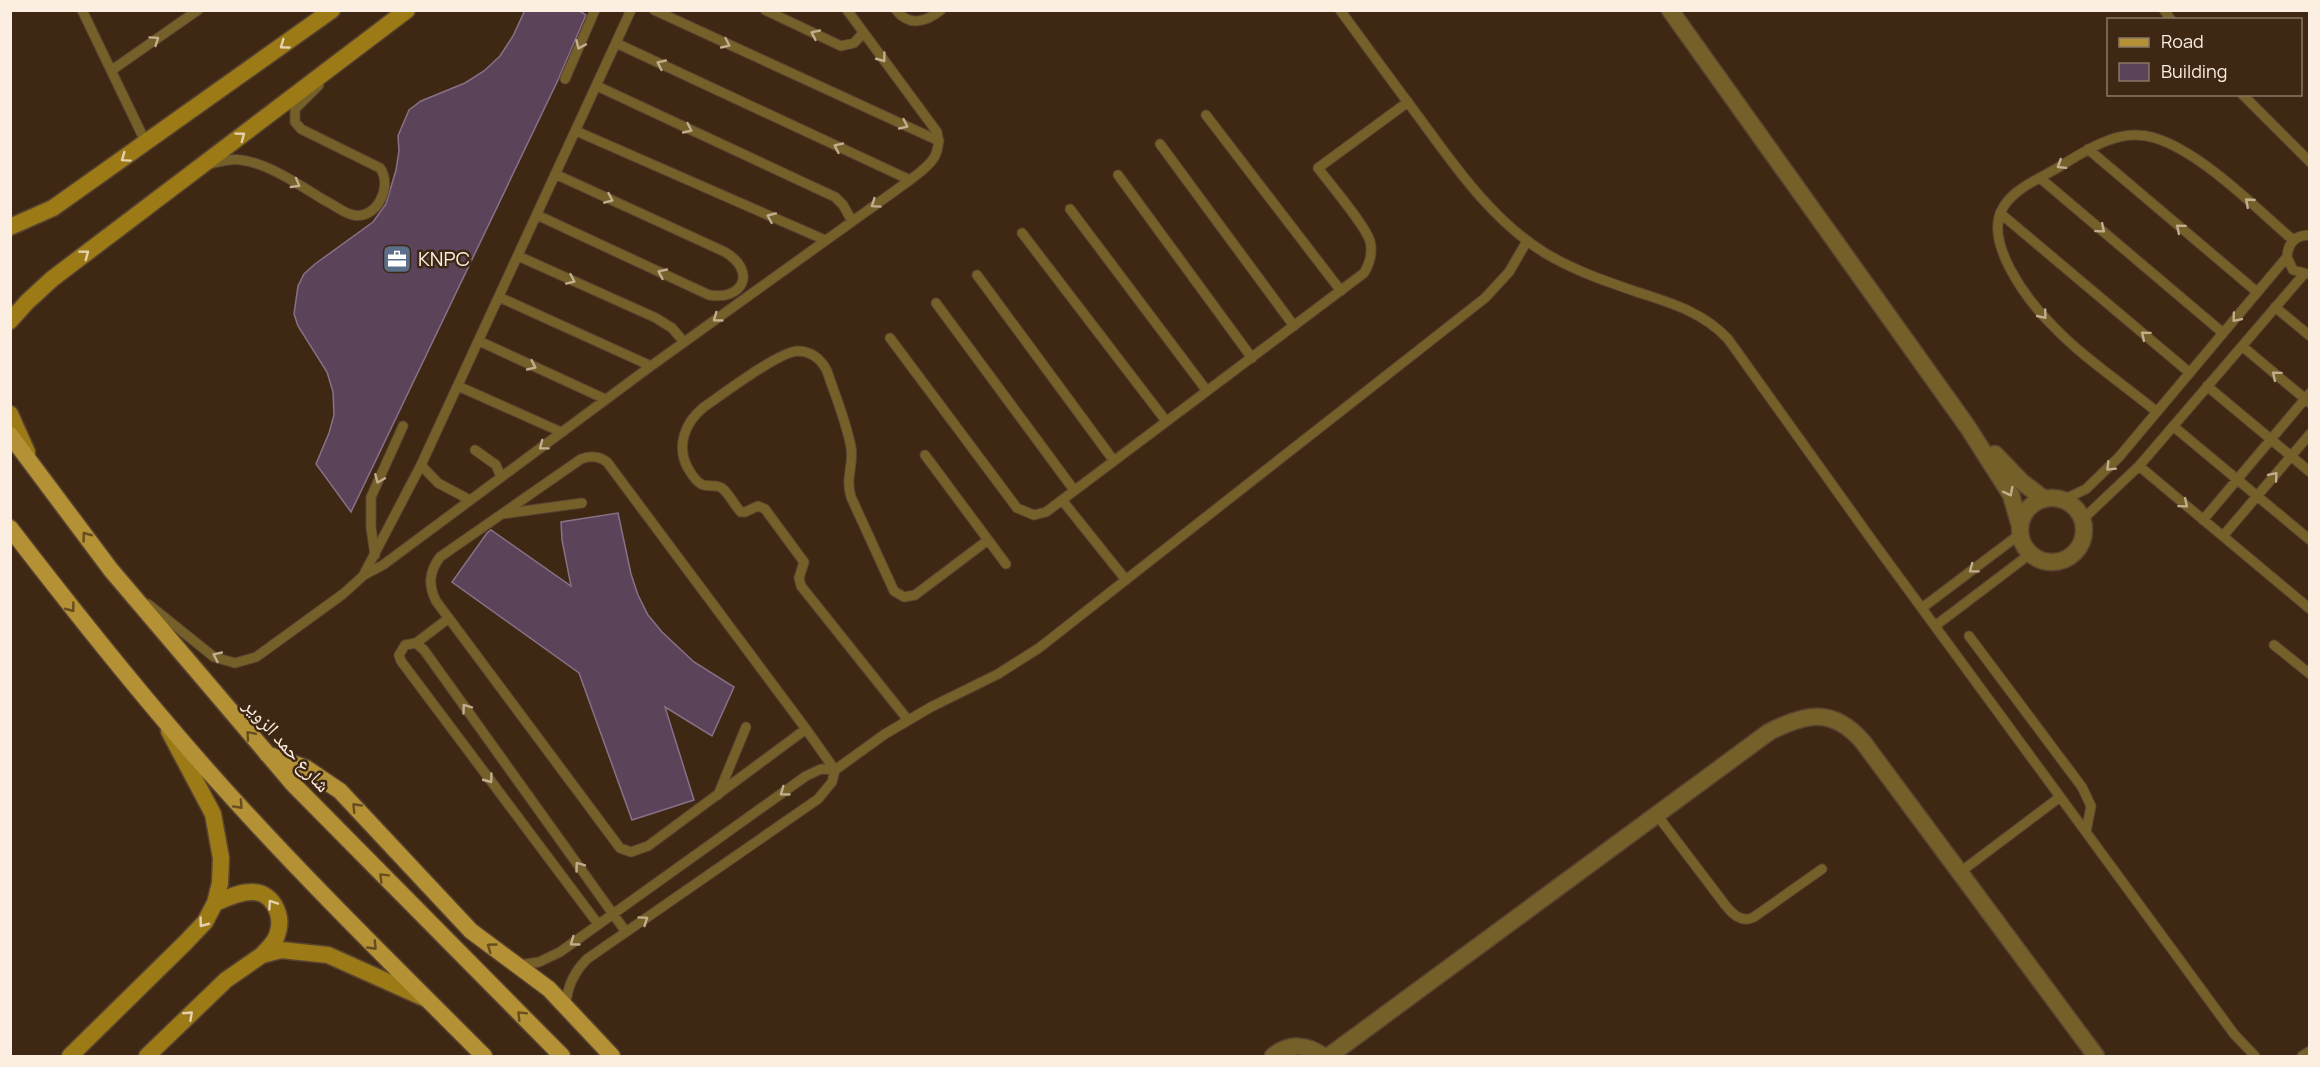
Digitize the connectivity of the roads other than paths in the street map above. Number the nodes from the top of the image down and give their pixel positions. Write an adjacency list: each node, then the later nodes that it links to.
1 (198, 10): 17 (lane, one-way to 1)
2 (332, 10): 25 (main road, one-way to 25)
3 (407, 10): 16 (main road)
4 (595, 10): 18 (lane, one-way to 18)
5 (631, 10): 15 (lane)
6 (654, 10): 24 (lane, one-way to 24)
7 (765, 10): 14 (lane, one-way to 7)
8 (847, 10): 14 (lane)
9 (896, 10): 10 (lane)
10 (940, 10)
11 (1340, 10): 21 (lane)
12 (1670, 10): 77 (street)
13 (83, 11): 17 (lane)
14 (863, 33): 24 (lane, one-way to 24)
15 (616, 43): 19 (lane); 33 (lane, one-way to 15)
16 (354, 50): 29 (main road, one-way to 16); 29 (lane, one-way to 16)
17 (112, 70): 25 (lane)
18 (565, 79)
19 (597, 86): 23 (lane); 38 (lane, one-way to 38)
20 (2244, 96): 28 (lane)
21 (1408, 102): 45 (lane); 51 (lane)
22 (1206, 115): 51 (lane)
23 (576, 131): 30 (lane); 43 (lane, one-way to 23)
24 (939, 141): 33 (lane)
25 (146, 143): 34 (main road, one-way to 34)
26 (1160, 144): 58 (lane)
27 (2088, 149): 32 (lane, one-way to 32); 44 (lane, one-way to 27); 52 (lane, one-way to 27)
28 (2310, 162)
29 (201, 166): 50 (main road, one-way to 29)
30 (555, 174): 37 (lane); 37 (lane, one-way to 37)
31 (1118, 175): 65 (lane)
32 (2040, 178): 36 (lane); 59 (lane, one-way to 59)
33 (910, 180): 38 (lane, one-way to 38)
34 (52, 208): 39 (main road); 42 (main road)
35 (1070, 209): 70 (lane)
36 (2000, 213): 67 (lane, one-way to 36); 73 (lane, one-way to 73)
37 (537, 215): 46 (lane)
38 (852, 221): 43 (lane)
39 (10, 227)
40 (1022, 233): 75 (lane)
41 (2310, 235): 44 (lane)
42 (10, 239)
43 (825, 240): 63 (lane, one-way to 63)
44 (2293, 240): 47 (lane)
45 (1527, 241): 113 (lane); 114 (lane)
46 (518, 256): 53 (lane); 63 (lane, one-way to 63)
47 (2287, 257): 48 (lane); 52 (lane)
48 (2307, 274): 56 (lane)
49 (977, 275): 86 (lane)
50 (52, 279): 54 (main road); 57 (main road)
51 (1341, 291): 58 (lane)
52 (2257, 292): 59 (lane, one-way to 59)
53 (499, 297): 62 (lane); 66 (lane)
54 (10, 303)
55 (936, 303): 93 (lane)
56 (2275, 307): 60 (lane); 64 (lane)
57 (10, 321)
58 (1294, 326): 65 (lane)
59 (2223, 333): 67 (lane)
60 (2310, 336)
61 (890, 338): 97 (lane)
62 (478, 341): 68 (lane); 72 (lane, one-way to 72)
63 (684, 342): 66 (lane)
64 (2242, 346): 69 (lane); 71 (lane, one-way to 64)
65 (1252, 358): 70 (lane)
66 (651, 366): 72 (lane)
67 (2190, 372): 73 (lane)
68 (458, 386): 79 (lane); 87 (lane)
69 (2207, 386): 78 (lane); 82 (lane)
70 (1207, 391): 75 (lane)
71 (2308, 398): 82 (lane)
72 (605, 399): 79 (lane)
73 (2157, 412): 98 (lane, one-way to 98)
74 (10, 414): 88 (main road)
75 (1166, 421): 86 (lane)
76 (403, 426): 109 (lane, one-way to 109)
77 (1967, 426): 95 (street); 104 (street, one-way to 104)
78 (2173, 426): 89 (lane); 92 (lane)
79 (561, 432): 91 (lane, one-way to 91)
80 (2310, 434): 85 (lane)
81 (10, 435): 88 (main road, شارع حمد الزوير)
82 (2271, 439): 85 (lane); 92 (lane)
83 (475, 450): 91 (lane)
84 (925, 455): 106 (lane)
85 (2291, 456): 90 (lane); 94 (lane, one-way to 85)
86 (1114, 461): 93 (lane)
87 (421, 465): 96 (lane); 109 (lane)
88 (34, 466): 111 (main road, شارع حمد الزوير, one-way to 88)
89 (2139, 466): 101 (lane); 102 (lane, one-way to 102)
90 (2310, 472)
91 (501, 477): 96 (lane)
92 (2236, 479): 94 (lane); 102 (lane)
93 (1074, 490): 97 (lane)
94 (2257, 496): 105 (lane); 107 (lane)
95 (2044, 499): 98 (street); 104 (street)
96 (470, 500): 112 (lane)
97 (1062, 500): 113 (lane)
98 (2063, 500): 101 (street)
99 (582, 503): 100 (lane)
100 (502, 514): 116 (lane); 126 (lane)
101 (2083, 519): 108 (street)
102 (2203, 519): 105 (lane)
103 (10, 528): 123 (main road, one-way to 123)
104 (2020, 530): 108 (street); 114 (lane, one-way to 114)
105 (2223, 536): 115 (lane)
106 (988, 540): 110 (lane); 124 (lane)
107 (2310, 540)
108 (2030, 554): 117 (lane)
109 (375, 555): 112 (lane)
110 (1006, 564)
111 (111, 570): 112 (lane, one-way to 111); 127 (main road, شارع حمد الزوير, one-way to 111)
112 (363, 576)
113 (1126, 580): 124 (lane)
114 (1922, 608): 117 (lane)
115 (2310, 609)
116 (449, 618): 119 (lane); 129 (lane)
117 (1935, 626): 130 (lane)
118 (1969, 636): 132 (lane)
119 (416, 644): 136 (lane, one-way to 119); 137 (lane, one-way to 137)
120 (2274, 645): 122 (lane)
121 (2310, 660): 122 (lane)
122 (2306, 672)
123 (160, 714): 135 (main road); 141 (main road, one-way to 141)
124 (908, 720): 128 (lane)
125 (746, 727): 129 (lane)
126 (806, 729): 128 (lane); 129 (lane)
127 (266, 753): 140 (main road, one-way to 127); 147 (main road, شارع حمد الزوير, one-way to 127)
128 (835, 770): 136 (lane, one-way to 136); 138 (lane, one-way to 128)
129 (718, 795)
130 (2060, 797): 132 (lane); 134 (lane)
131 (1656, 815): 133 (lane); 134 (street); 151 (street)
132 (2086, 832): 153 (lane)
133 (1822, 869)
134 (1959, 873): 152 (street)
135 (215, 903): 139 (main road, one-way to 135); 144 (main road, one-way to 144)
136 (613, 914): 137 (lane); 138 (lane)
137 (598, 924): 140 (lane, one-way to 140)
138 (626, 932): 142 (lane)
139 (262, 955): 141 (main road); 145 (main road, one-way to 139)
140 (519, 965): 142 (main road)
141 (426, 999): 146 (main road)
142 (566, 1005): 148 (main road)
143 (2310, 1051): 154 (lane)
144 (70, 1056)
145 (147, 1056)
146 (484, 1056)
147 (562, 1056)
148 (612, 1056)
149 (1273, 1056): 150 (street)
150 (1323, 1056)
151 (1329, 1056)
152 (2096, 1056)
153 (2255, 1056)
154 (2302, 1056)

